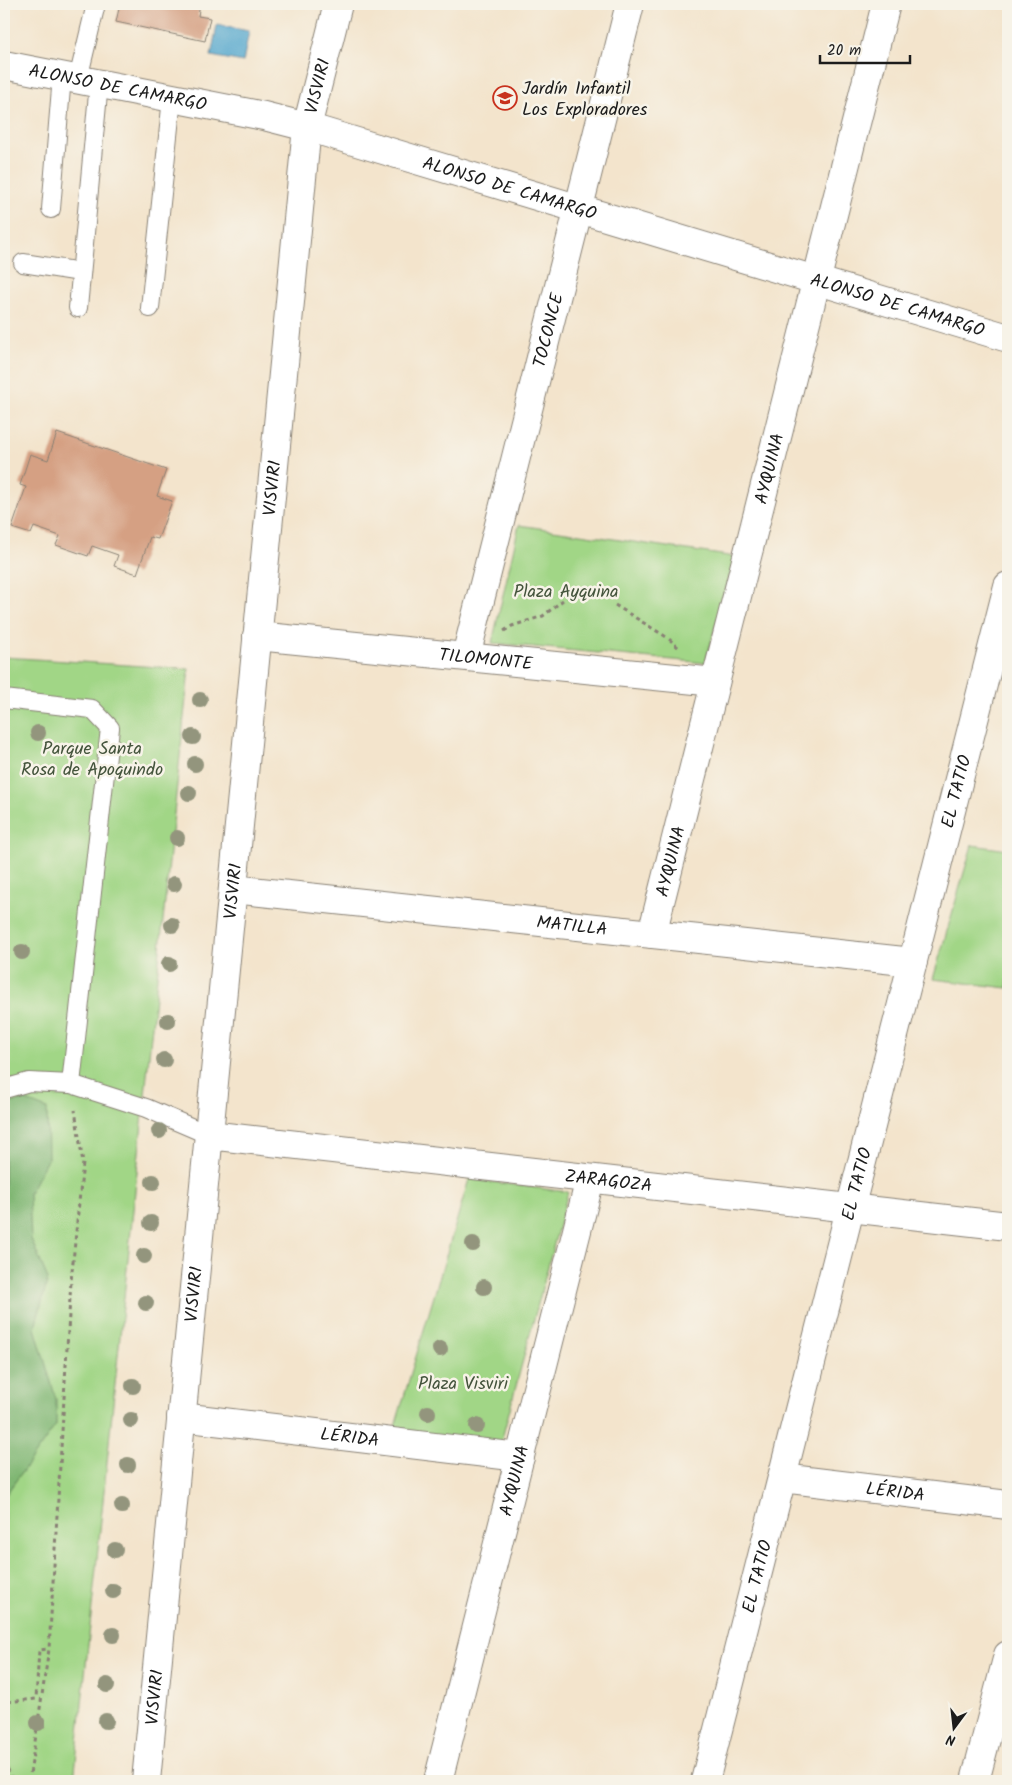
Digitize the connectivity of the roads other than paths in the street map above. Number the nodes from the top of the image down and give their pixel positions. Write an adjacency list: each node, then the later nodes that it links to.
1 (96, 4): 6 (lane)
2 (338, 4): 8 (street, VISVIRI)
3 (630, 4): 10 (street, TOCONCE)
4 (886, 4): 13 (street, AYQUINA)
5 (4, 65): 6 (street, ALONSO DE CAMARGO)
6 (79, 80): 7 (street, ALONSO DE CAMARGO); 9 (lane); 12 (lane)
7 (172, 98): 8 (street, ALONSO DE CAMARGO); 15 (lane)
8 (307, 127): 10 (street, ALONSO DE CAMARGO); 18 (street, VISVIRI)
9 (51, 209)
10 (578, 209): 13 (street, ALONSO DE CAMARGO); 19 (street, TOCONCE)
11 (23, 263): 12 (lane)
12 (82, 272): 14 (lane)
13 (816, 281): 16 (street, ALONSO DE CAMARGO); 20 (street, AYQUINA)
14 (78, 308)
15 (150, 308)
16 (1008, 338)
17 (1008, 586): 24 (street, EL TATIO)
18 (257, 636): 19 (street, TILOMONTE); 22 (street, VISVIRI)
19 (466, 656): 20 (street, TILOMONTE)
20 (715, 682): 23 (street, AYQUINA)
21 (4, 699): 25 (lane)
22 (233, 890): 23 (street, MATILLA); 27 (street, VISVIRI)
23 (652, 934): 24 (street, MATILLA)
24 (913, 962): 29 (street, EL TATIO)
25 (71, 1084): 26 (lane); 27 (lane)
26 (4, 1089)
27 (208, 1135): 28 (street, ZARAGOZA); 31 (street, VISVIRI)
28 (590, 1179): 29 (street, ZARAGOZA); 32 (street, AYQUINA)
29 (850, 1208): 30 (street, ZARAGOZA); 33 (street, EL TATIO)
30 (1008, 1226)
31 (181, 1417): 32 (street, LÉRIDA); 36 (street, VISVIRI)
32 (520, 1457): 37 (street, AYQUINA)
33 (782, 1478): 34 (street, LÉRIDA); 38 (street, EL TATIO)
34 (1008, 1505)
35 (1008, 1655): 39 (street)
36 (146, 1781)
37 (438, 1781)
38 (705, 1781)
39 (975, 1781)

